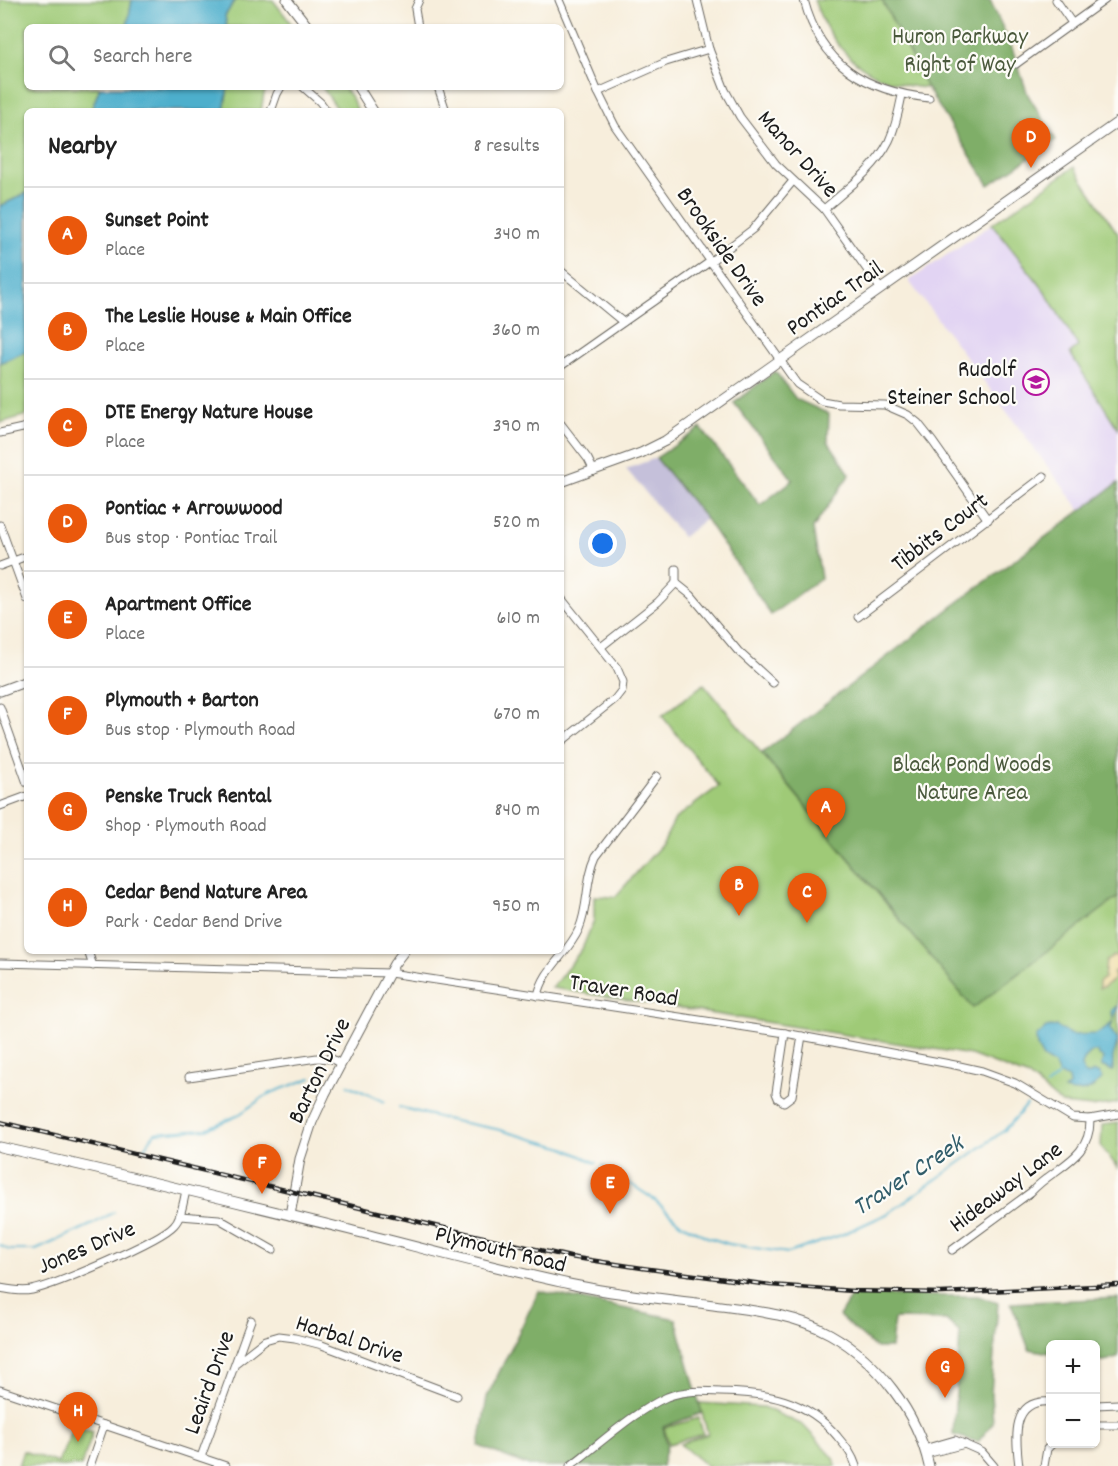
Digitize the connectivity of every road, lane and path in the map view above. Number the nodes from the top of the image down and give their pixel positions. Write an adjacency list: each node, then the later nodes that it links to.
1 (287, 0): 9 (main road)
2 (419, 0): 10 (street)
3 (559, 0): 17 (street, Brookside Drive)
4 (697, 0): 11 (street, Manor Drive)
5 (804, 0): 18 (street)
6 (1056, 0): 8 (street)
7 (1105, 0): 8 (street)
8 (1072, 23): 12 (street)
9 (306, 24)
10 (418, 24)
11 (709, 49): 17 (street); 25 (street, Manor Drive)
12 (1016, 64)
13 (279, 90): 20 (street)
14 (306, 90): 21 (street)
15 (360, 90): 22 (main road)
16 (439, 90): 23 (street)
17 (598, 92): 27 (street, Brookside Drive)
18 (902, 95): 19 (street); 26 (street)
19 (929, 98)
20 (272, 108)
21 (325, 108)
22 (372, 108)
23 (445, 108)
24 (1118, 122): 29 (main road, Pontiac Trail)
25 (793, 181): 26 (street, Manor Drive); 27 (street)
26 (824, 209): 29 (street, Manor Drive)
27 (711, 261): 30 (street); 31 (street, Brookside Drive)
28 (564, 273): 30 (street)
29 (880, 288): 31 (main road, Pontiac Trail)
30 (623, 322): 32 (street)
31 (779, 360): 36 (main road, Pontiac Trail); 39 (street, Brookside Drive)
32 (564, 364)
33 (24, 428): 35 (street)
34 (564, 428): 36 (street)
35 (0, 433)
36 (594, 471): 38 (main road, Pontiac Trail)
37 (1044, 476): 39 (street, Tibbits Court)
38 (564, 481)
39 (988, 520): 48 (street, Tibbits Court)
40 (0, 525): 42 (street)
41 (24, 557): 42 (street)
42 (14, 561): 43 (street); 46 (street)
43 (0, 566)
44 (676, 569): 45 (street)
45 (676, 583): 49 (street); 51 (street)
46 (24, 589)
47 (564, 602): 49 (street)
48 (858, 617)
49 (601, 647): 54 (street)
50 (24, 682): 52 (main road)
51 (773, 683)
52 (0, 691)
53 (0, 707): 55 (street)
54 (564, 740)
55 (24, 775)
56 (657, 776): 59 (street)
57 (24, 797): 58 (street)
58 (0, 806)
59 (564, 952)
60 (89, 954): 64 (street)
61 (402, 954): 65 (main road, Barton Drive)
62 (563, 954): 66 (street)
63 (0, 963): 64 (street, Traver Road)
64 (93, 966): 65 (street, Traver Road)
65 (390, 973): 66 (street, Traver Road); 69 (main road, Barton Drive)
66 (538, 996): 67 (street, Traver Road)
67 (785, 1033): 68 (street, Traver Road); 68 (street)
68 (802, 1036): 72 (street, Traver Road)
69 (341, 1064): 70 (street); 75 (main road, Barton Drive)
70 (189, 1077)
71 (1118, 1114): 72 (street, Traver Road)
72 (1090, 1119): 78 (street, Hideaway Lane)
73 (0, 1147): 74 (main road, Plymouth Road)
74 (186, 1191): 75 (main road, Plymouth Road); 76 (street)
75 (290, 1215): 91 (main road, Plymouth Road)
76 (180, 1216): 77 (street); 79 (street, Jones Drive)
77 (273, 1250)
78 (952, 1251)
79 (0, 1288)
80 (251, 1320): 81 (street, Leaird Drive)
81 (237, 1362): 83 (street, Harbal Drive); 92 (street, Leaird Drive)
82 (0, 1390): 87 (street)
83 (457, 1396)
84 (1046, 1403): 99 (street)
85 (1118, 1404): 86 (street)
86 (1100, 1405)
87 (104, 1425): 92 (street); 93 (street)
88 (1100, 1425): 89 (street)
89 (1118, 1425)
90 (1048, 1448): 100 (street)
91 (925, 1452): 97 (main road, Plymouth Road); 98 (street)
92 (201, 1457): 94 (street)
93 (90, 1466)
94 (226, 1466)
95 (570, 1466): 96 (street)
96 (856, 1466)
97 (929, 1466)
98 (994, 1466)
99 (1019, 1466)
100 (1044, 1466)

